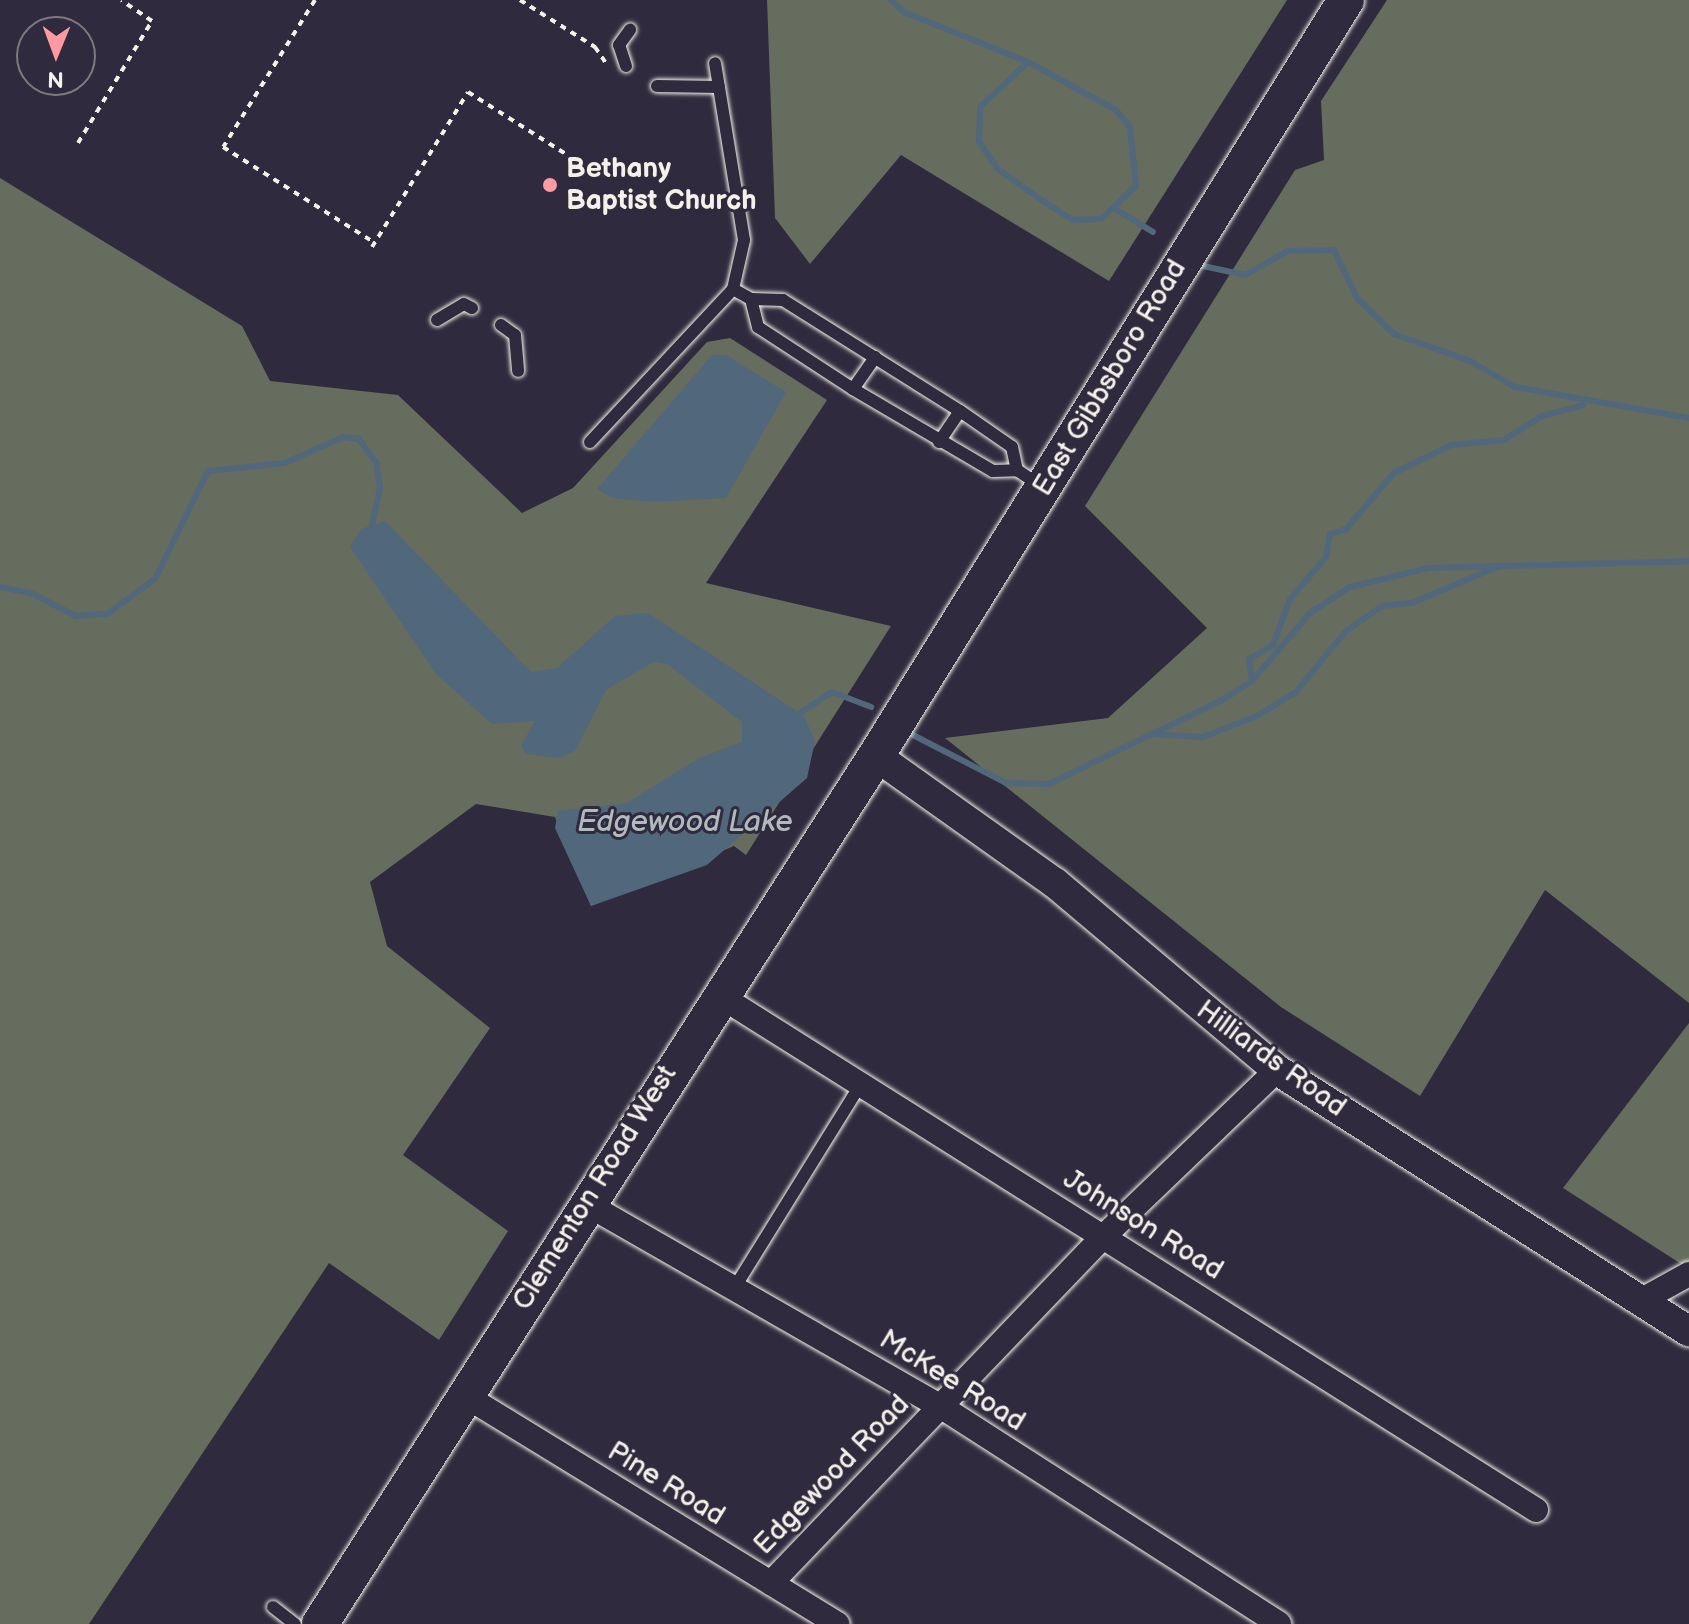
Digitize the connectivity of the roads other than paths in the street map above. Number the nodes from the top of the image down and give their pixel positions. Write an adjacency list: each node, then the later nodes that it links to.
1 (1346, 0): 18 (main road, East Gibbsboro Road)
2 (630, 30): 4 (lane)
3 (715, 63): 6 (lane)
4 (620, 68)
5 (657, 86): 6 (lane)
6 (719, 87): 7 (lane)
7 (733, 289): 8 (lane); 16 (lane)
8 (751, 299): 12 (lane); 14 (lane)
9 (472, 308): 10 (lane)
10 (437, 320)
11 (501, 325): 13 (lane)
12 (875, 357): 14 (lane); 15 (lane)
13 (518, 371)
14 (853, 389): 17 (lane)
15 (960, 411): 17 (lane); 18 (lane)
16 (590, 442)
17 (939, 442): 18 (lane)
18 (1030, 479): 19 (main road, East Gibbsboro Road)
19 (876, 756): 20 (main road, Clementon Road West); 21 (street, Hilliards Road)
20 (717, 994): 22 (street, Johnson Road); 23 (main road, Clementon Road West)
21 (1277, 1070): 24 (street, Edgewood Road); 27 (street, Hilliards Road)
22 (861, 1084): 24 (street, Johnson Road); 26 (lane)
23 (585, 1203): 26 (street, McKee Road); 29 (main road, Clementon Road West)
24 (1104, 1236): 30 (street, Edgewood Road); 31 (street, Johnson Road)
25 (1689, 1274): 27 (street)
26 (735, 1287): 30 (street, McKee Road)
27 (1642, 1300): 28 (street, Hilliards Road)
28 (1689, 1331)
29 (464, 1395): 32 (street, Pine Road); 34 (main road, Clementon Road West)
30 (940, 1406): 32 (street, Edgewood Road); 36 (street, McKee Road)
31 (1536, 1510)
32 (771, 1583): 35 (street, Pine Road)
33 (273, 1607): 34 (lane)
34 (320, 1622)
35 (837, 1624)
36 (1279, 1624)

